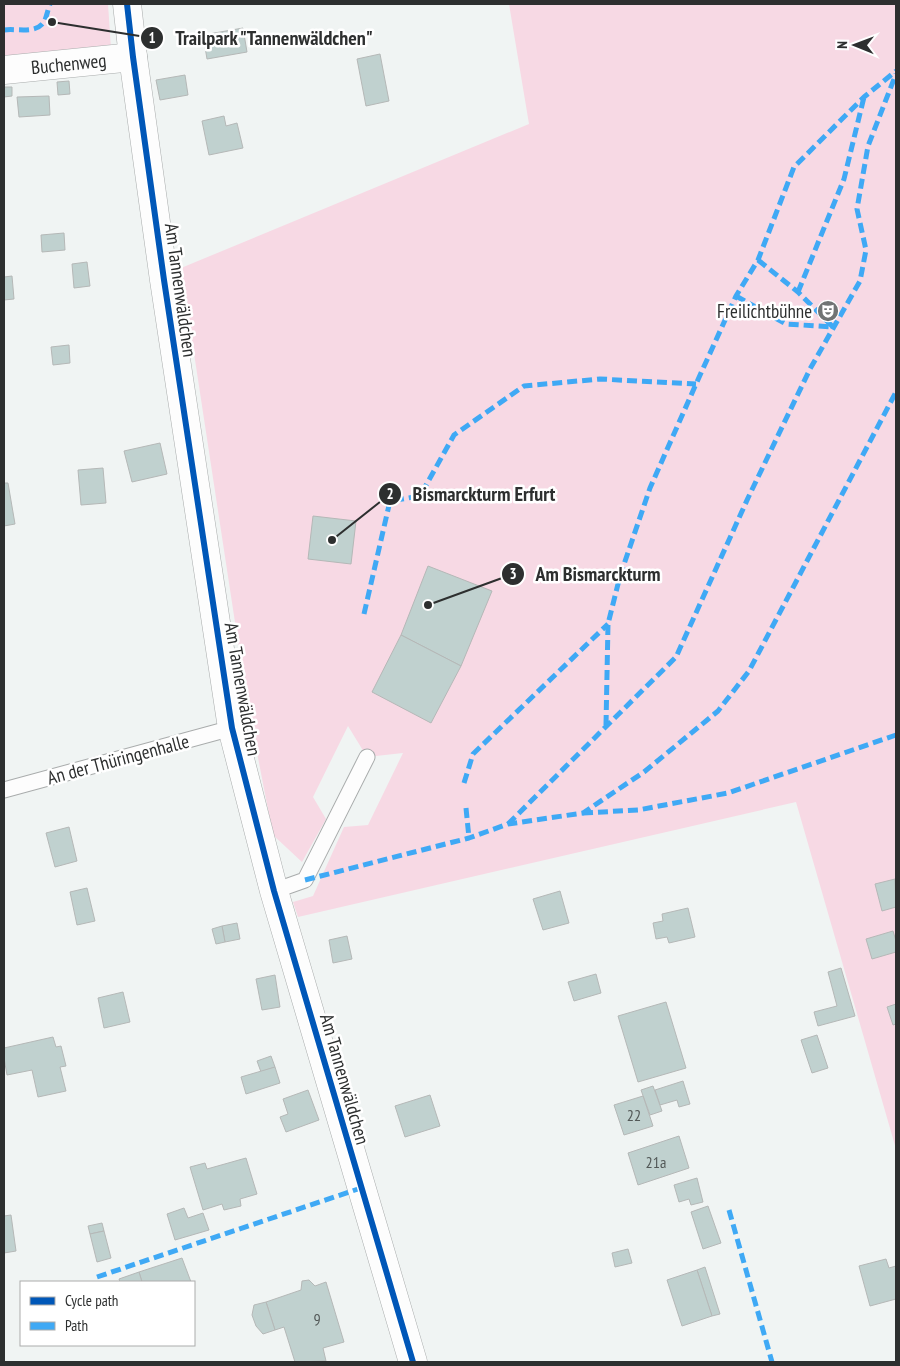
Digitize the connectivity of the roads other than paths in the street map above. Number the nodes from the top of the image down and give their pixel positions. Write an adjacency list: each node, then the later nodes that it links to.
1 (127, 4): 2 (street, Am Tannenwäldchen)
2 (133, 57): 3 (street, Buchenweg); 4 (street, Am Tannenwäldchen)
3 (4, 70)
4 (232, 728): 6 (lane, An der Thüringenhalle); 7 (street, Am Tannenwäldchen)
5 (367, 757): 7 (lane)
6 (4, 790)
7 (274, 891): 8 (street, Am Tannenwäldchen)
8 (413, 1362)

